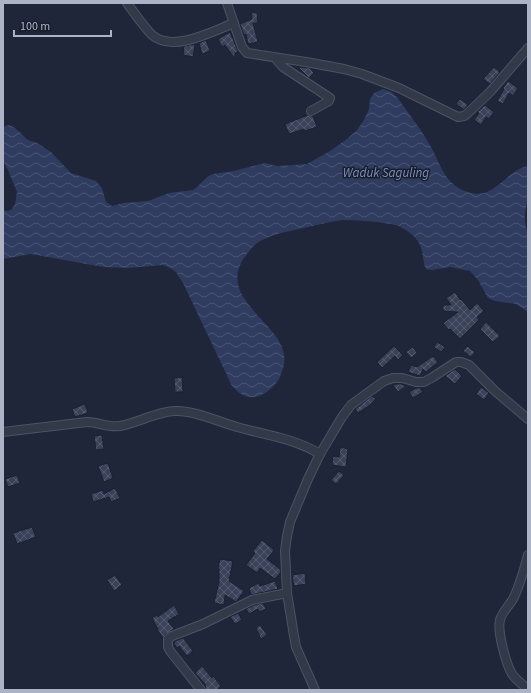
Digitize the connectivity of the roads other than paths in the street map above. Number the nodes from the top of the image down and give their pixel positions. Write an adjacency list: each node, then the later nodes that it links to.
1 (127, 3): 3 (street)
2 (228, 3): 3 (street)
3 (234, 23): 5 (street)
4 (528, 48): 5 (street)
5 (274, 57): 6 (street)
6 (311, 111)
7 (528, 419): 9 (street)
8 (3, 432): 9 (street)
9 (320, 454): 11 (street)
10 (528, 555): 12 (street)
11 (287, 593): 13 (street); 14 (street)
12 (528, 689)
13 (201, 690)
14 (315, 690)

